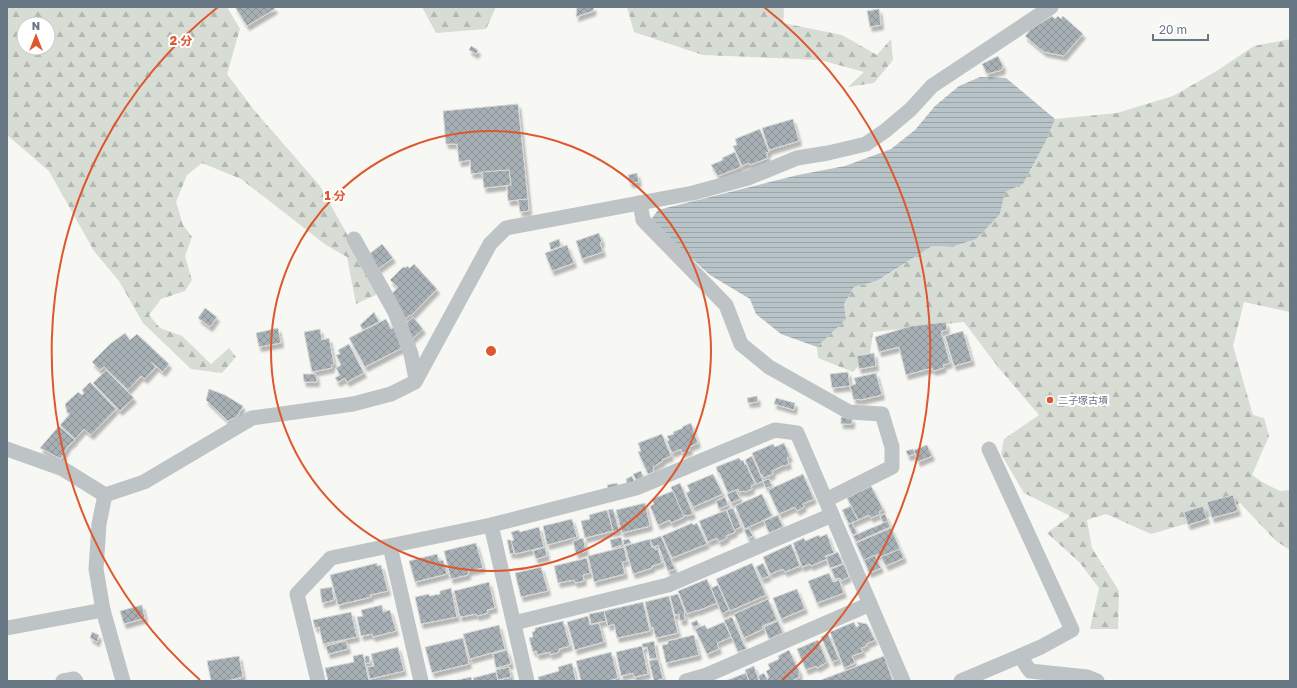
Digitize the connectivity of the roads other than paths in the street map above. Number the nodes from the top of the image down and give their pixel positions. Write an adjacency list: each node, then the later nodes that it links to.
1 (1051, 7): 2 (street)
2 (640, 203): 4 (street); 8 (street)
3 (354, 238): 4 (street)
4 (416, 380): 7 (street)
5 (7, 449): 7 (street)
6 (989, 450): 16 (street)
7 (105, 495): 13 (street)
8 (826, 500): 9 (street); 10 (street)
9 (832, 515): 12 (street); 14 (street)
10 (491, 525): 11 (street); 14 (street)
11 (390, 546): 20 (street); 21 (street)
12 (870, 604): 23 (street); 24 (street)
13 (103, 610): 15 (street); 19 (street)
14 (514, 623): 22 (street)
15 (7, 628)
16 (1020, 656): 25 (street); 26 (street)
17 (63, 681): 18 (street)
18 (76, 681)
19 (123, 681)
20 (318, 681)
21 (421, 681)
22 (527, 681)
23 (686, 681)
24 (903, 681)
25 (961, 681)
26 (1097, 681)

